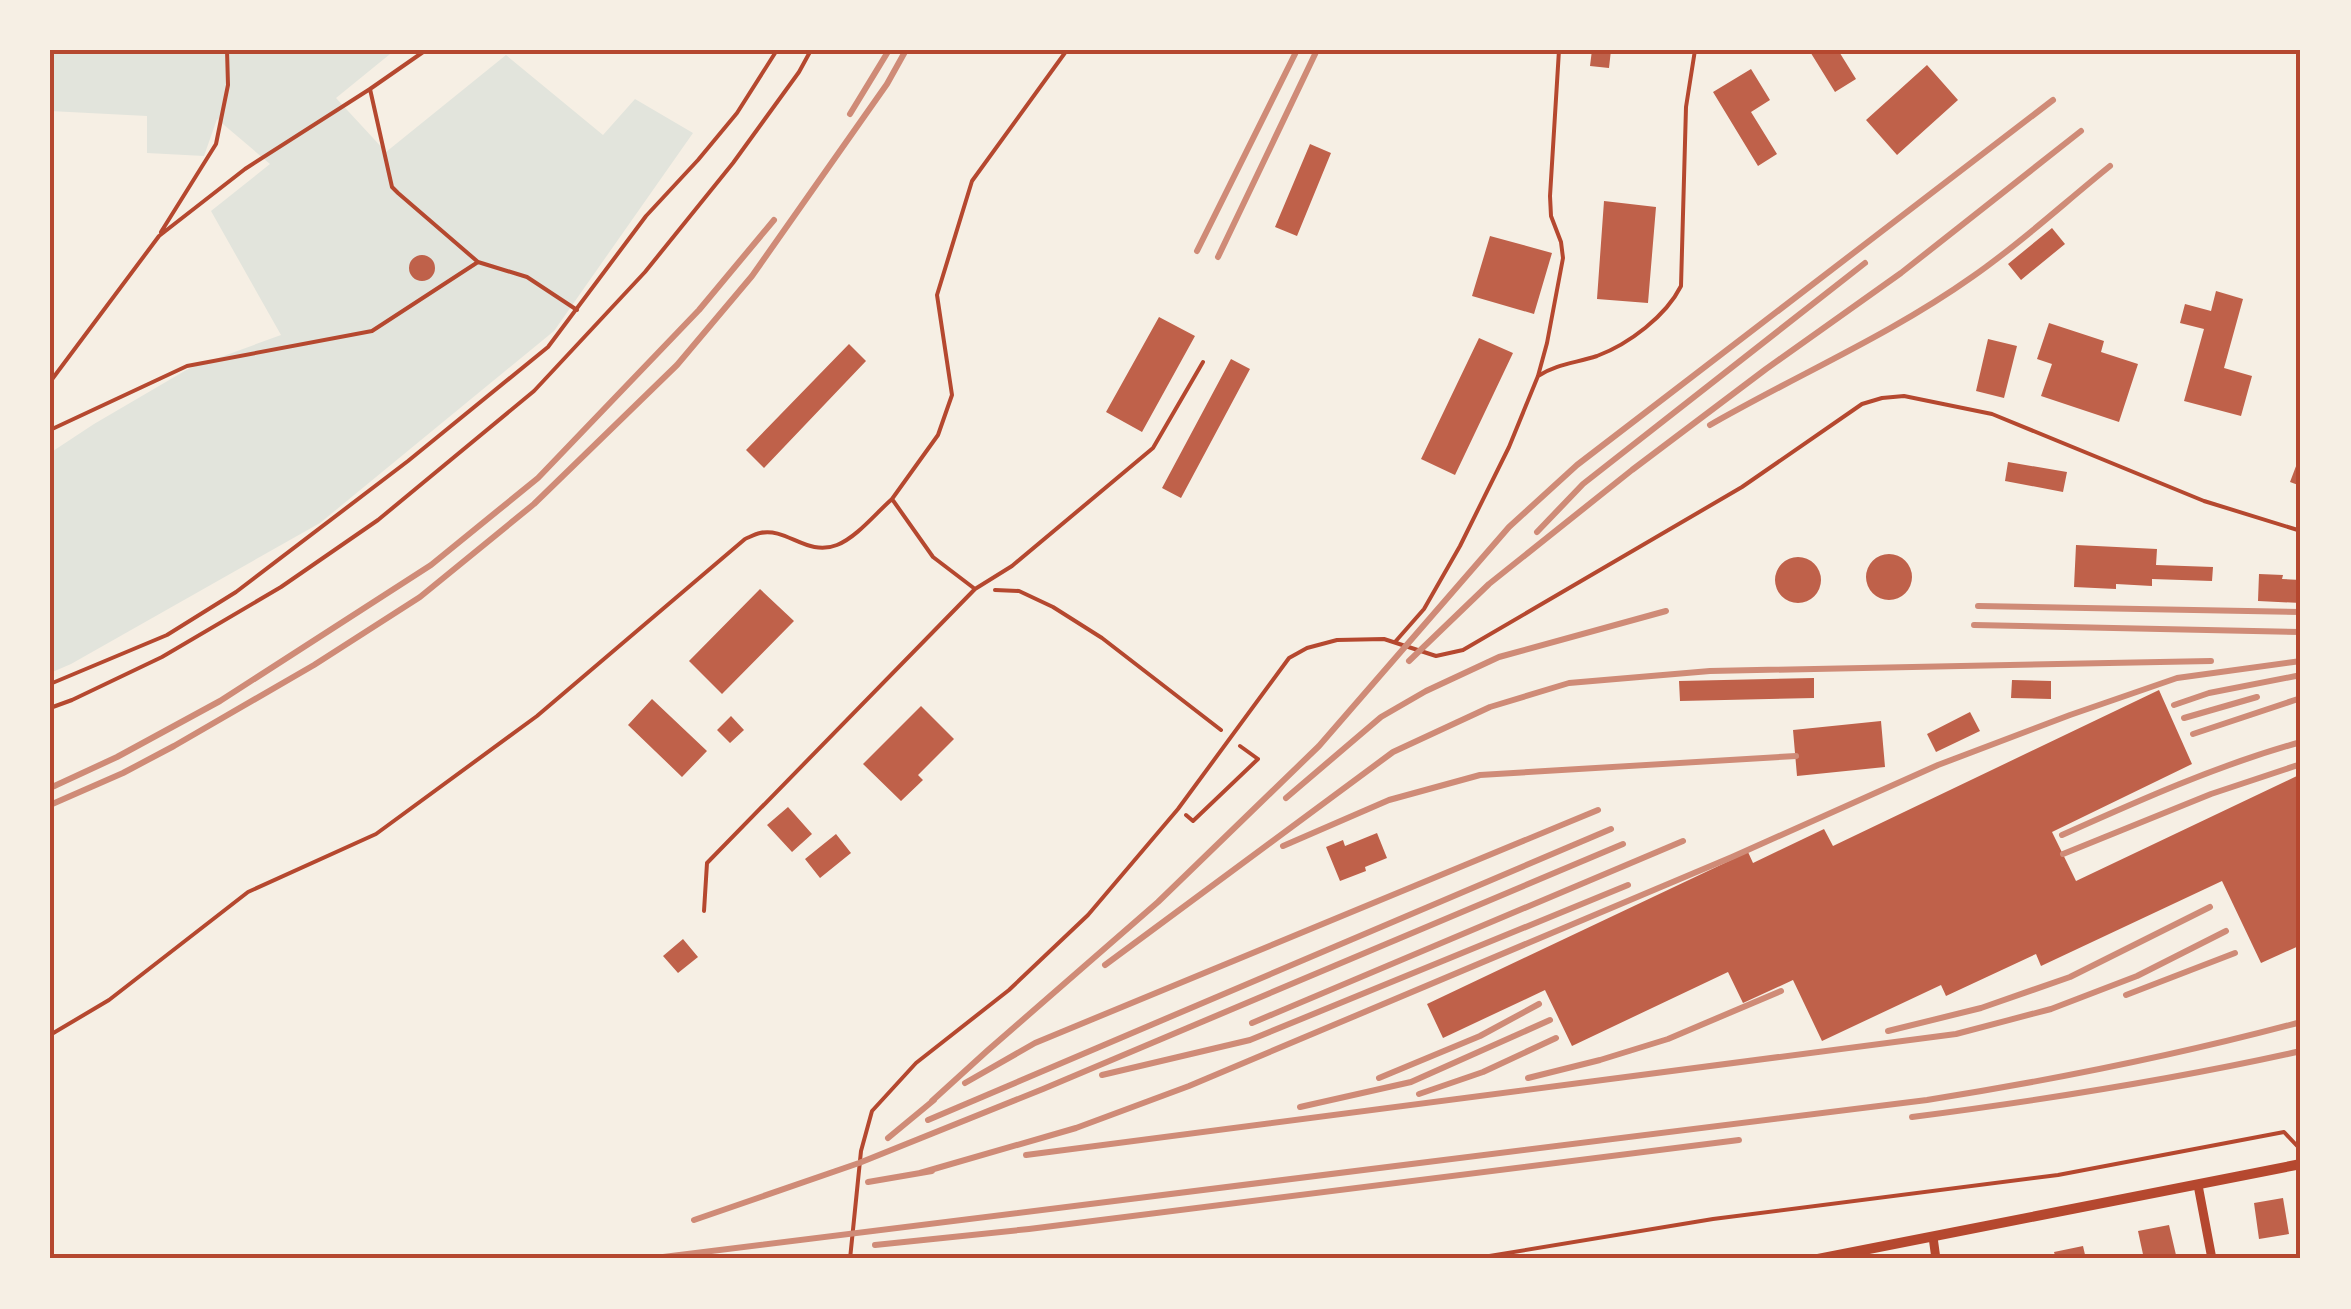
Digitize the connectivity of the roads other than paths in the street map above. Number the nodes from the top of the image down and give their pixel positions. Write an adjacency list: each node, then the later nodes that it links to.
1 (811, 50): 11 (lane)
2 (1067, 50): 7 (lane)
3 (1559, 50): 6 (lane)
4 (1695, 50): 6 (lane)
5 (1203, 362): 9 (lane)
6 (1538, 376): 10 (lane)
7 (892, 498): 9 (lane); 13 (lane)
8 (2301, 531): 10 (lane)
9 (975, 589): 12 (lane)
10 (1395, 642): 17 (lane)
11 (50, 708)
12 (704, 911)
13 (50, 1035)
14 (2301, 1164): 15 (street)
15 (2198, 1185): 16 (street); 20 (street)
16 (1933, 1237): 18 (street); 19 (street)
17 (850, 1259)
18 (1818, 1259)
19 (1936, 1259)
20 (2212, 1259)

